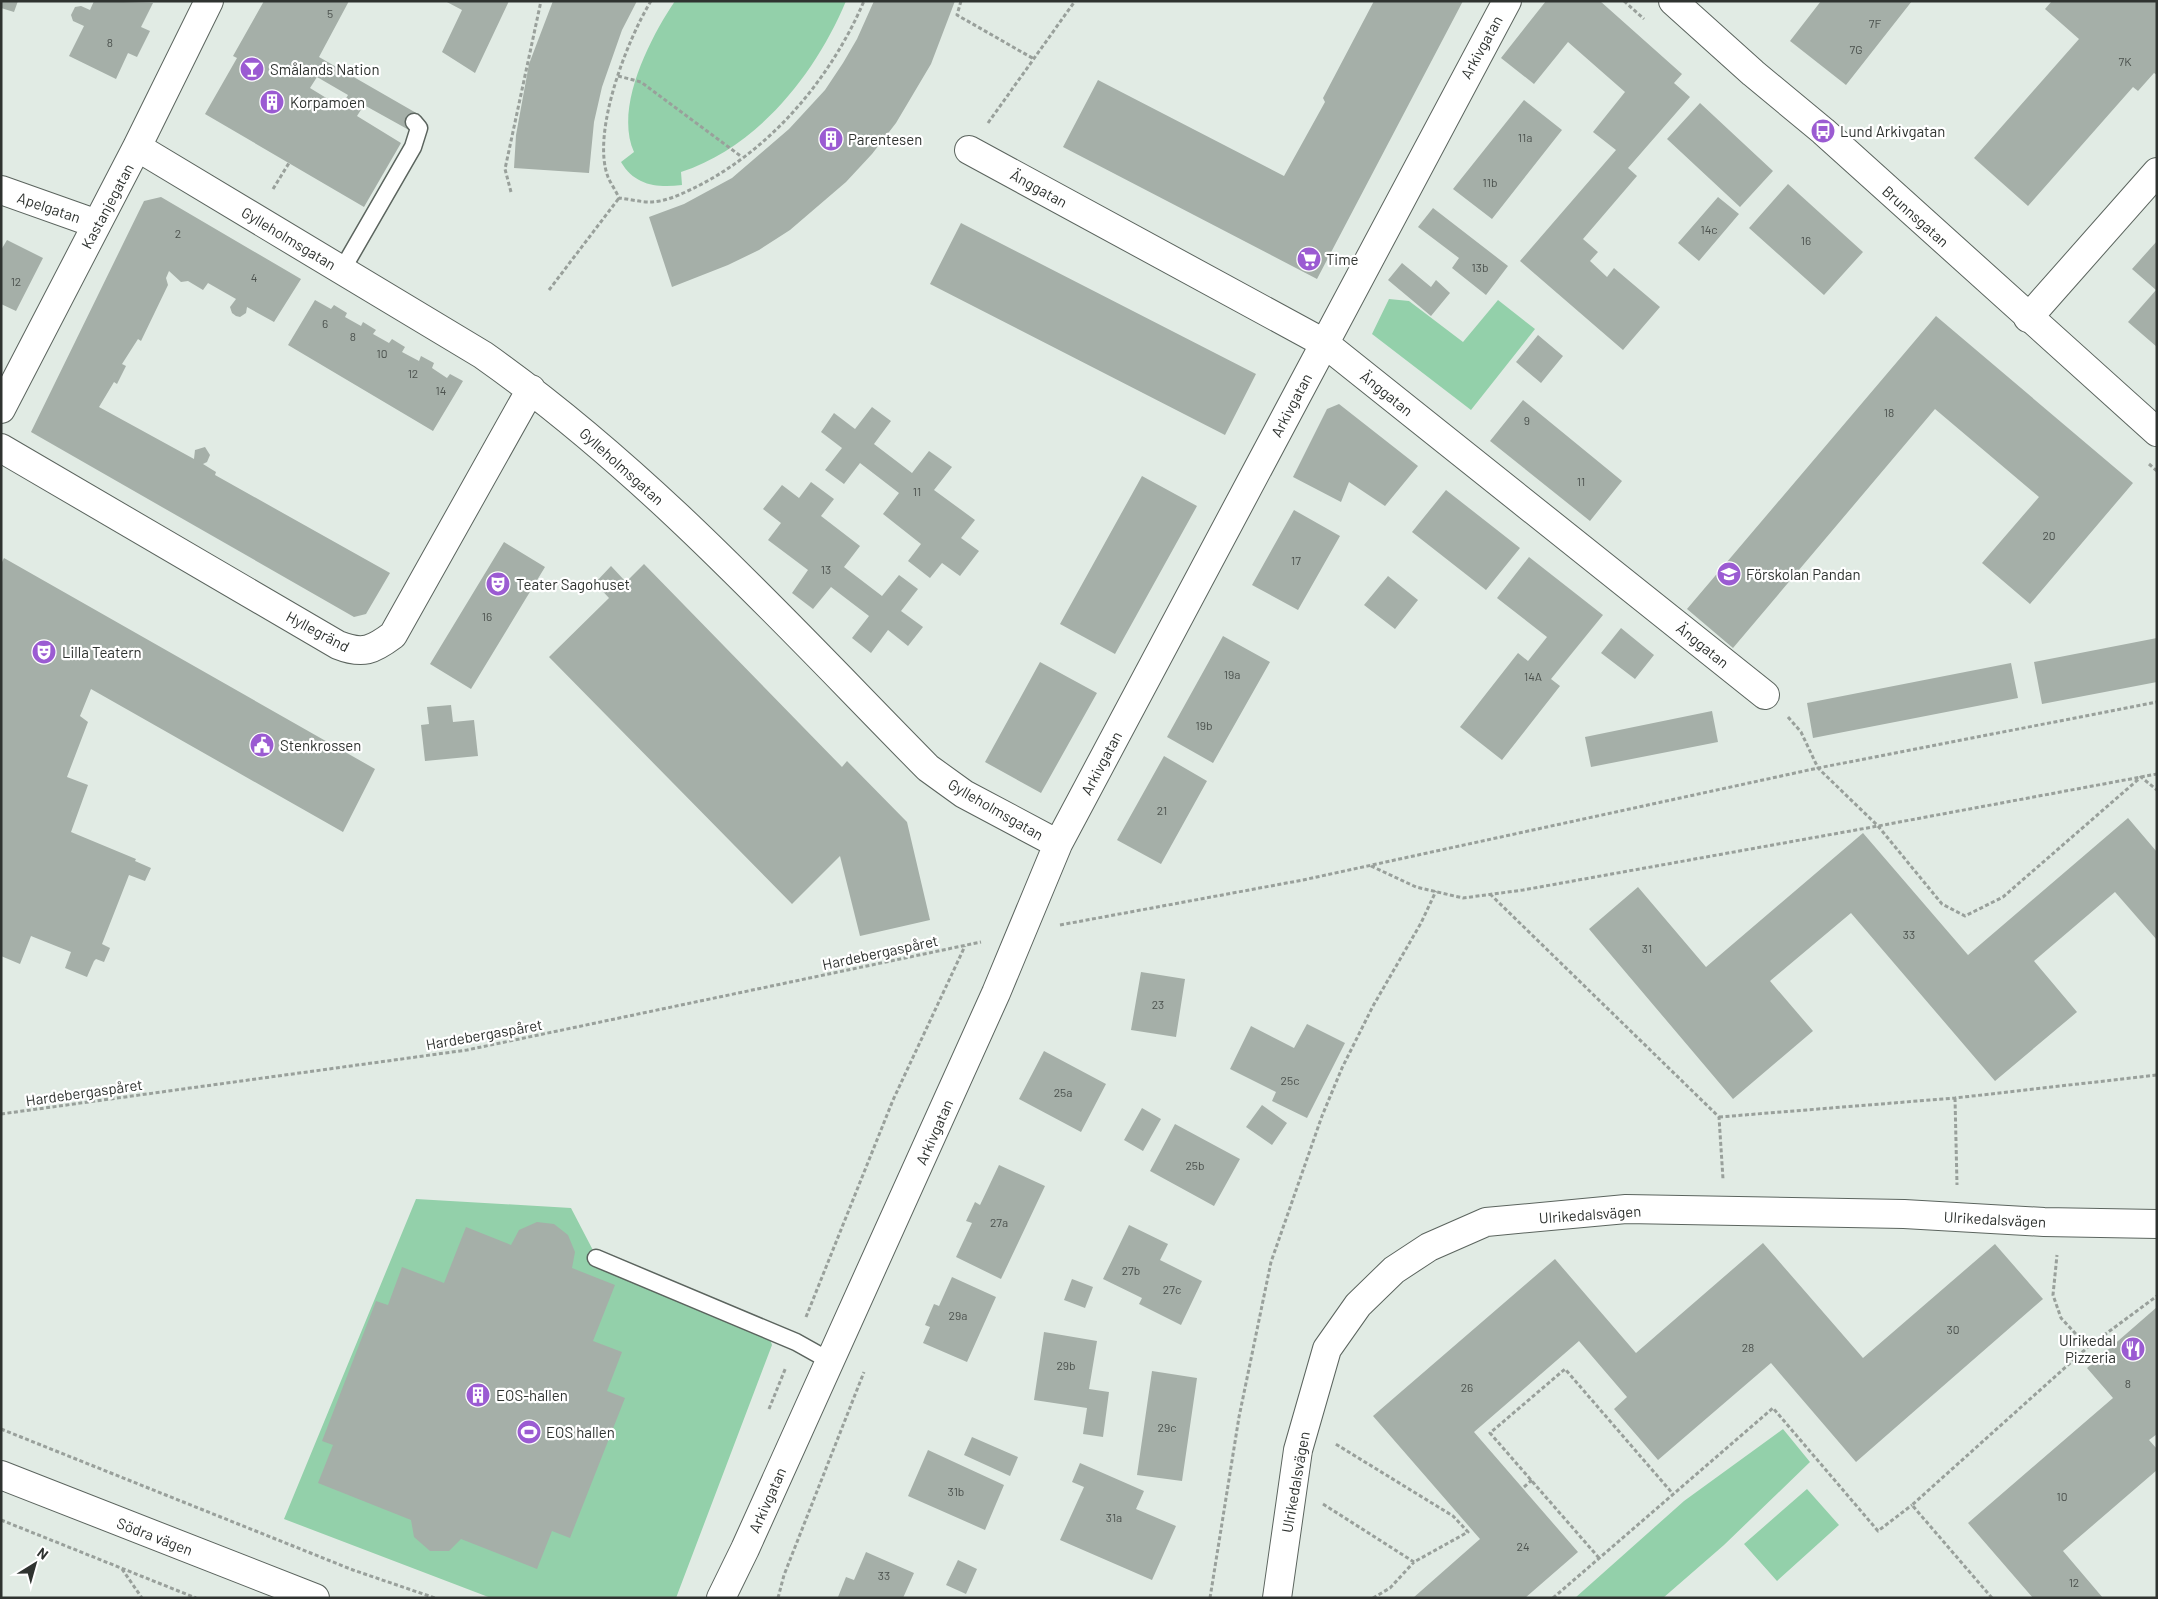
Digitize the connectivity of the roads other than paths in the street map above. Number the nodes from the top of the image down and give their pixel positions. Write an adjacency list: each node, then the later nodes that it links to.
1 (209, 1): 5 (street, Kastanjegatan)
2 (1507, 1): 12 (street, Arkivgatan)
3 (1673, 1): 11 (street, Brunnsgatan)
4 (414, 122): 10 (lane)
5 (137, 147): 9 (street, Kastanjegatan); 10 (street, Gylleholmsgatan)
6 (969, 150): 12 (street, Änggatan)
7 (2157, 172): 11 (street)
8 (1, 190): 9 (street, Apelgatan)
9 (98, 224): 14 (street, Kastanjegatan)
10 (342, 270): 13 (street, Gylleholmsgatan)
11 (2028, 318): 15 (street, Brunnsgatan)
12 (1324, 343): 17 (street, Änggatan); 18 (street, Arkivgatan)
13 (531, 389): 16 (street, Hyllegränd); 18 (street, Gylleholmsgatan)
14 (1, 409)
15 (2157, 432)
16 (1, 448)
17 (1765, 696)
18 (1058, 844): 21 (street, Arkivgatan)
19 (2157, 1224): 27 (street, Ulrikedalsvägen)
20 (596, 1258): 21 (lane)
21 (830, 1361): 23 (street, Arkivgatan)
22 (1, 1475): 24 (street, Södra vägen)
23 (745, 1549): 25 (street, Arkivgatan); 26 (street, Arkivgatan)
24 (312, 1597)
25 (721, 1598)
26 (737, 1598)
27 (1277, 1598)

